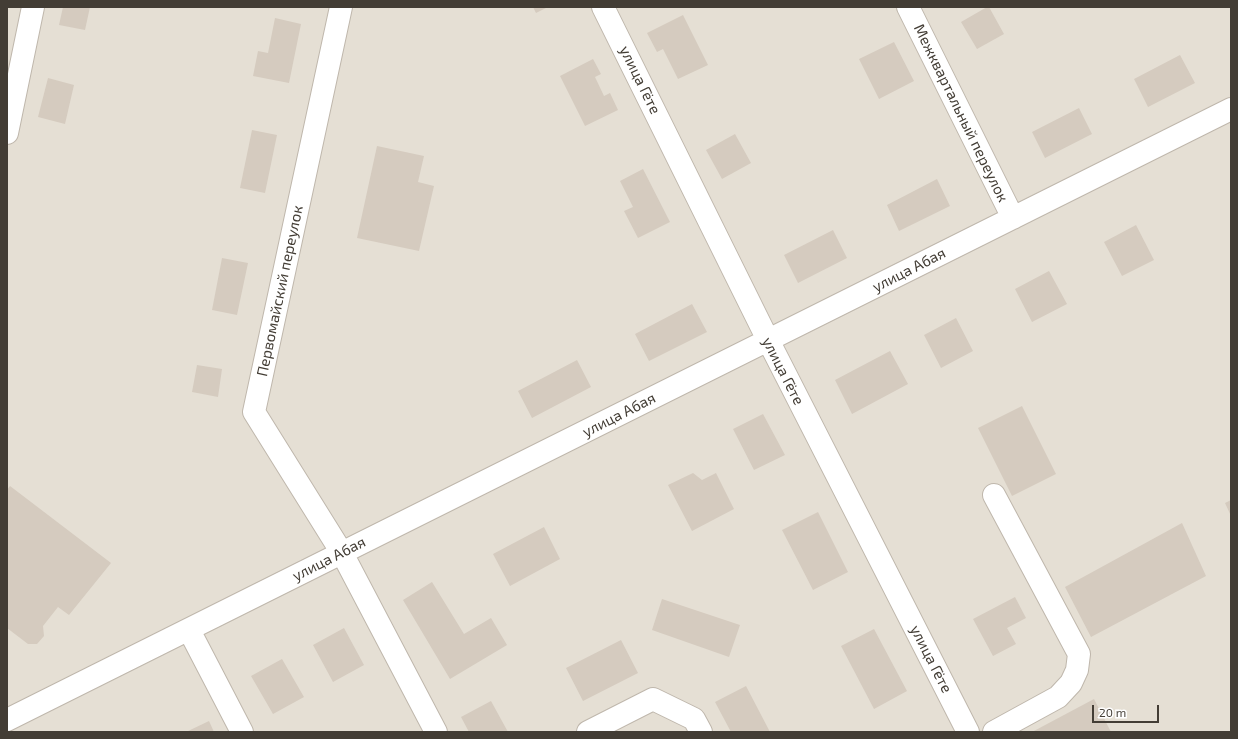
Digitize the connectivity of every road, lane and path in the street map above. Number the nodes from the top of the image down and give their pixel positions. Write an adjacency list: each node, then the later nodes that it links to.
1 (33, 7): 6 (street)
2 (341, 7): 10 (street, Первомайский переулок)
3 (603, 7): 8 (street, улица Гёте)
4 (908, 7): 7 (street, Межквартальный переулок)
5 (1231, 109): 7 (street, улица Абая)
6 (7, 132)
7 (1013, 218): 8 (street, улица Абая)
8 (768, 340): 10 (street, улица Абая); 17 (street, улица Гёте)
9 (994, 495): 18 (street)
10 (342, 553): 11 (street, улица Абая); 14 (street, Первомайский переулок)
11 (189, 630): 12 (street, улица Абая); 13 (street)
12 (7, 720)
13 (242, 732)
14 (436, 732)
15 (588, 732): 16 (street)
16 (701, 732)
17 (968, 732)
18 (994, 732)

